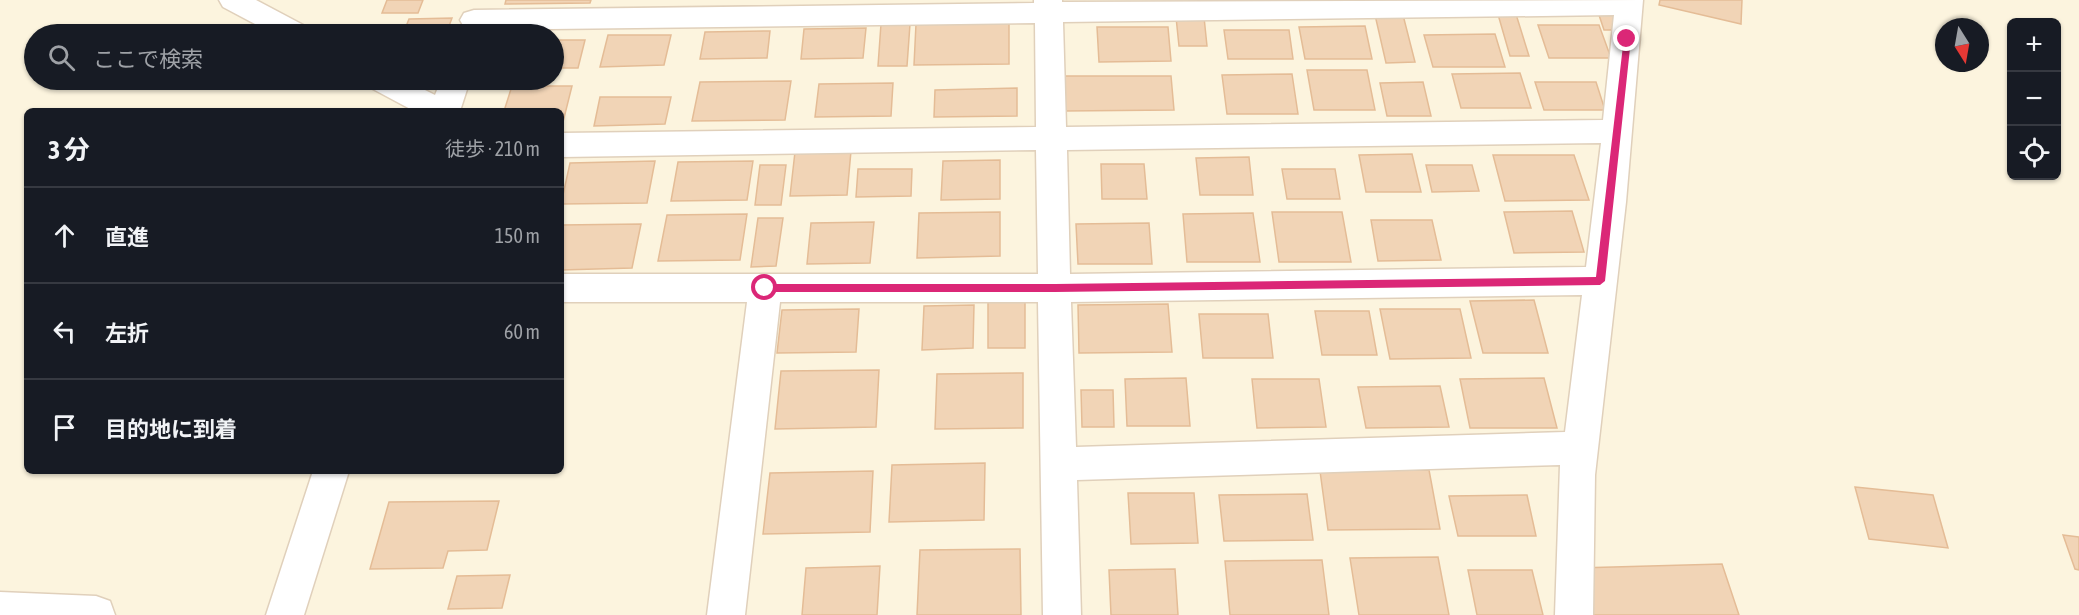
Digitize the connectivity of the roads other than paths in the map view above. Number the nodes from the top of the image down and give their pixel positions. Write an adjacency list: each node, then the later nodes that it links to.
1 (233, 0): 5 (street)
2 (1629, 3): 3 (street); 10 (street)
3 (1048, 6): 4 (street); 11 (street)
4 (475, 18)
5 (278, 24)
6 (400, 90): 8 (street)
7 (452, 90): 9 (street)
8 (434, 108)
9 (446, 108)
10 (1617, 131): 11 (street); 13 (street)
11 (1051, 137): 12 (street); 16 (street)
12 (564, 145)
13 (1600, 281): 16 (street); 17 (street)
14 (564, 288): 15 (street)
15 (765, 288): 16 (street); 23 (street)
16 (1055, 288): 18 (street)
17 (1580, 448): 18 (street); 25 (street)
18 (1059, 464): 24 (street)
19 (330, 474): 22 (street)
20 (0, 611): 21 (street)
21 (96, 615)
22 (285, 615)
23 (726, 615)
24 (1062, 615)
25 (1574, 615)

